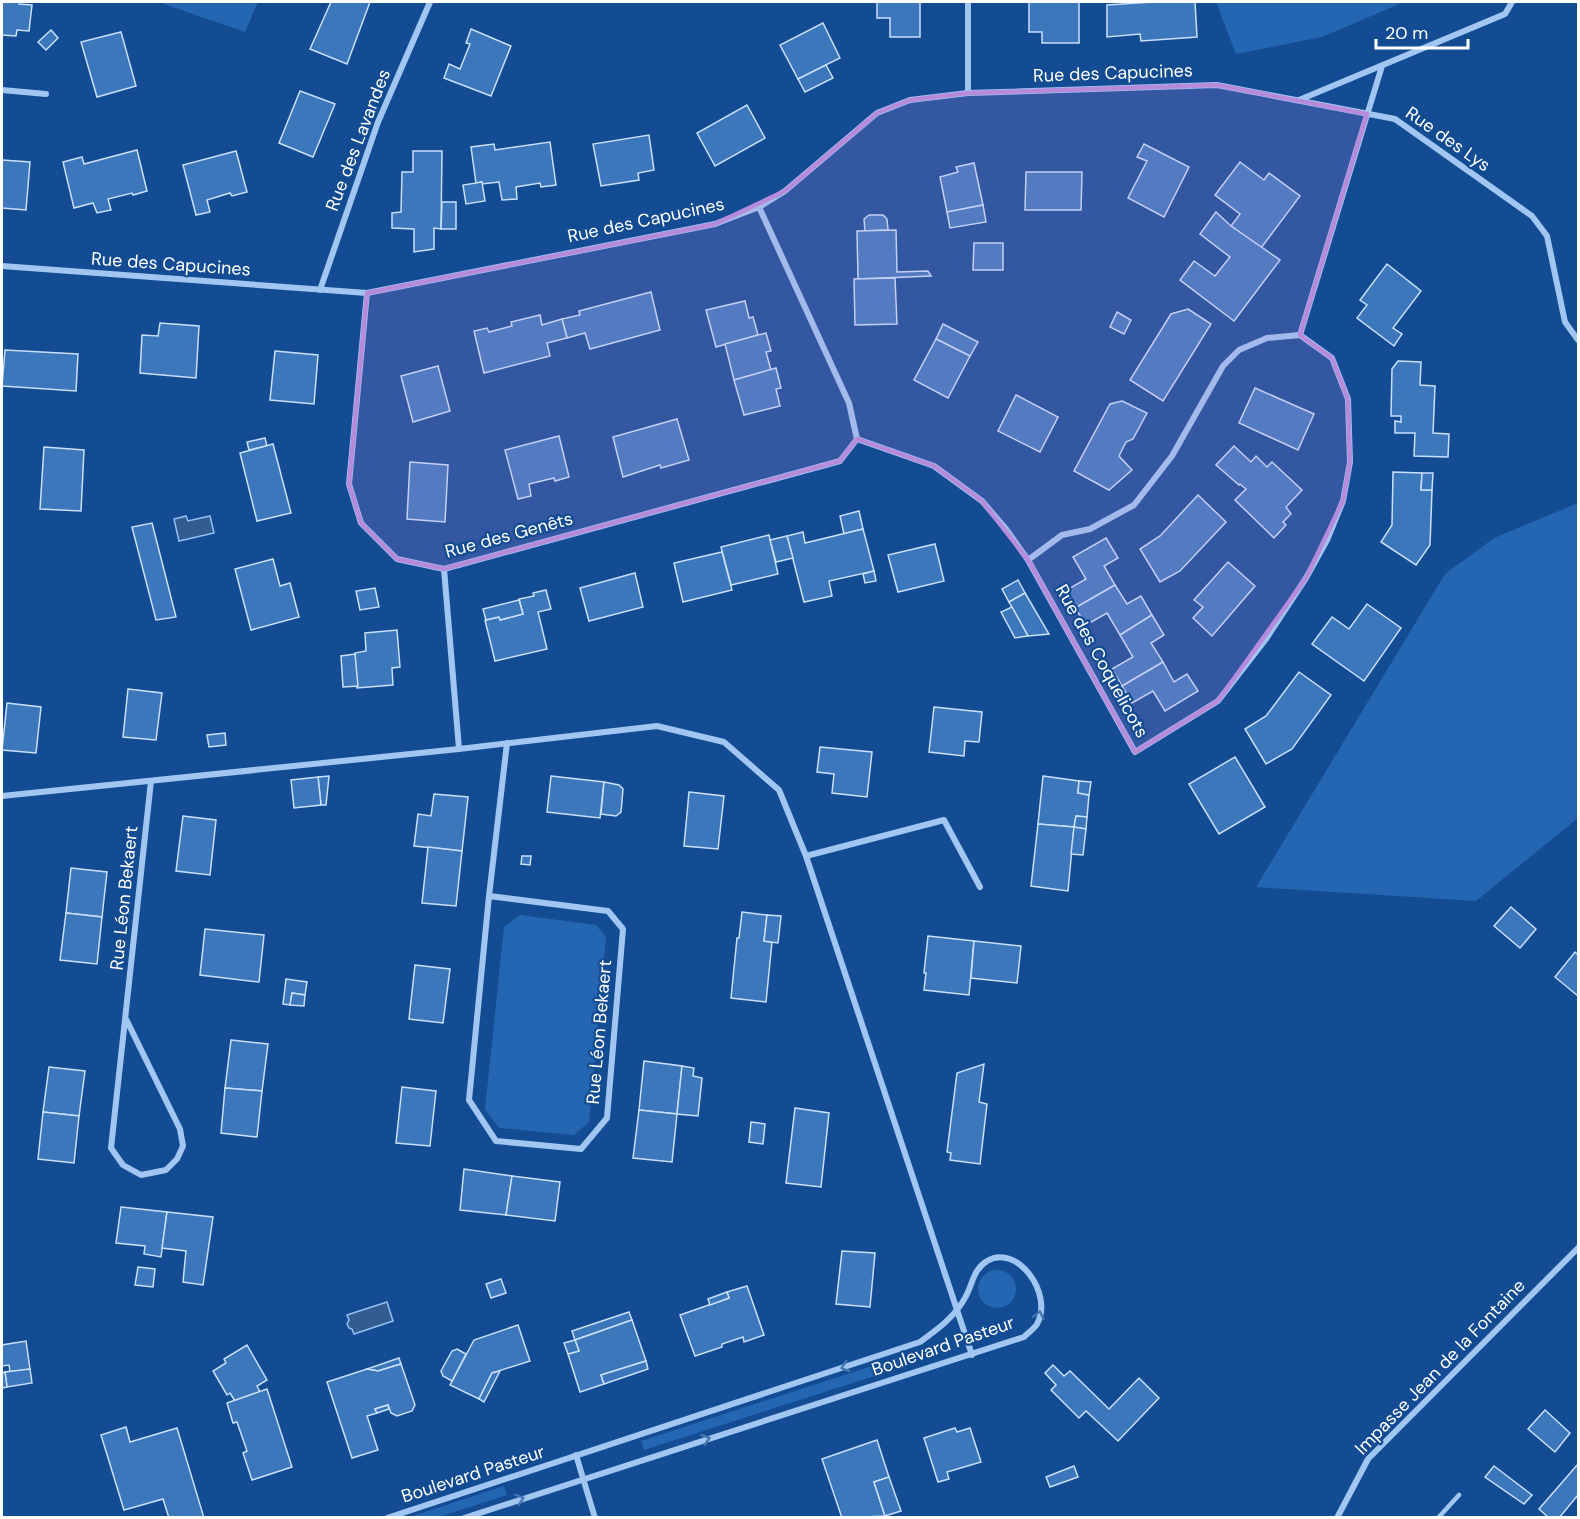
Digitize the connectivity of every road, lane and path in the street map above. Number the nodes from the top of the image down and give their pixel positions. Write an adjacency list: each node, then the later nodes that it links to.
1 (430, 2): 12 (street, Rue des Lavandes)
2 (968, 2): 6 (street)
3 (1512, 2): 4 (street)
4 (1382, 66): 8 (street); 9 (street)
5 (2, 90): 7 (street)
6 (968, 93): 8 (street, Rue des Capucines); 10 (street, Rue des Capucines)
7 (46, 94)
8 (1298, 101): 9 (street, Rue des Lys)
9 (1367, 114): 14 (street); 15 (street, Rue des Lys)
10 (759, 207): 13 (street, Rue des Capucines); 16 (street)
11 (2, 266): 12 (street, Rue des Capucines)
12 (320, 290): 13 (street, Rue des Capucines)
13 (367, 293): 18 (street, Rue des Genêts)
14 (1300, 335): 17 (street); 17 (street, Rue des Coquelicots)
15 (1578, 340)
16 (856, 439): 17 (street); 18 (street, Rue des Genêts)
17 (1028, 560)
18 (444, 569): 20 (street)
19 (507, 743): 20 (street); 23 (street); 25 (street, Rue Léon Bekaert)
20 (459, 749): 21 (street)
21 (151, 781): 22 (street); 26 (street, Rue Léon Bekaert)
22 (2, 796)
23 (806, 856): 24 (street); 28 (street)
24 (980, 887)
25 (489, 896): 25 (street, Rue Léon Bekaert)
26 (126, 1019): 26 (street, Rue Léon Bekaert)
27 (1578, 1248): 36 (street, Impasse Jean de la Fontaine)
28 (957, 1309): 29 (street); 29 (street, Boulevard Pasteur, one-way to 28); 30 (street, Boulevard Pasteur, one-way to 30)
29 (972, 1355): 31 (street, Boulevard Pasteur, one-way to 29)
30 (576, 1455): 31 (street); 33 (street, Boulevard Pasteur)
31 (583, 1478): 34 (street, Boulevard Pasteur, one-way to 31); 35 (street)
32 (1459, 1495): 37 (lane)
33 (387, 1518)
34 (465, 1518)
35 (595, 1518)
36 (1337, 1518)
37 (1438, 1518)

